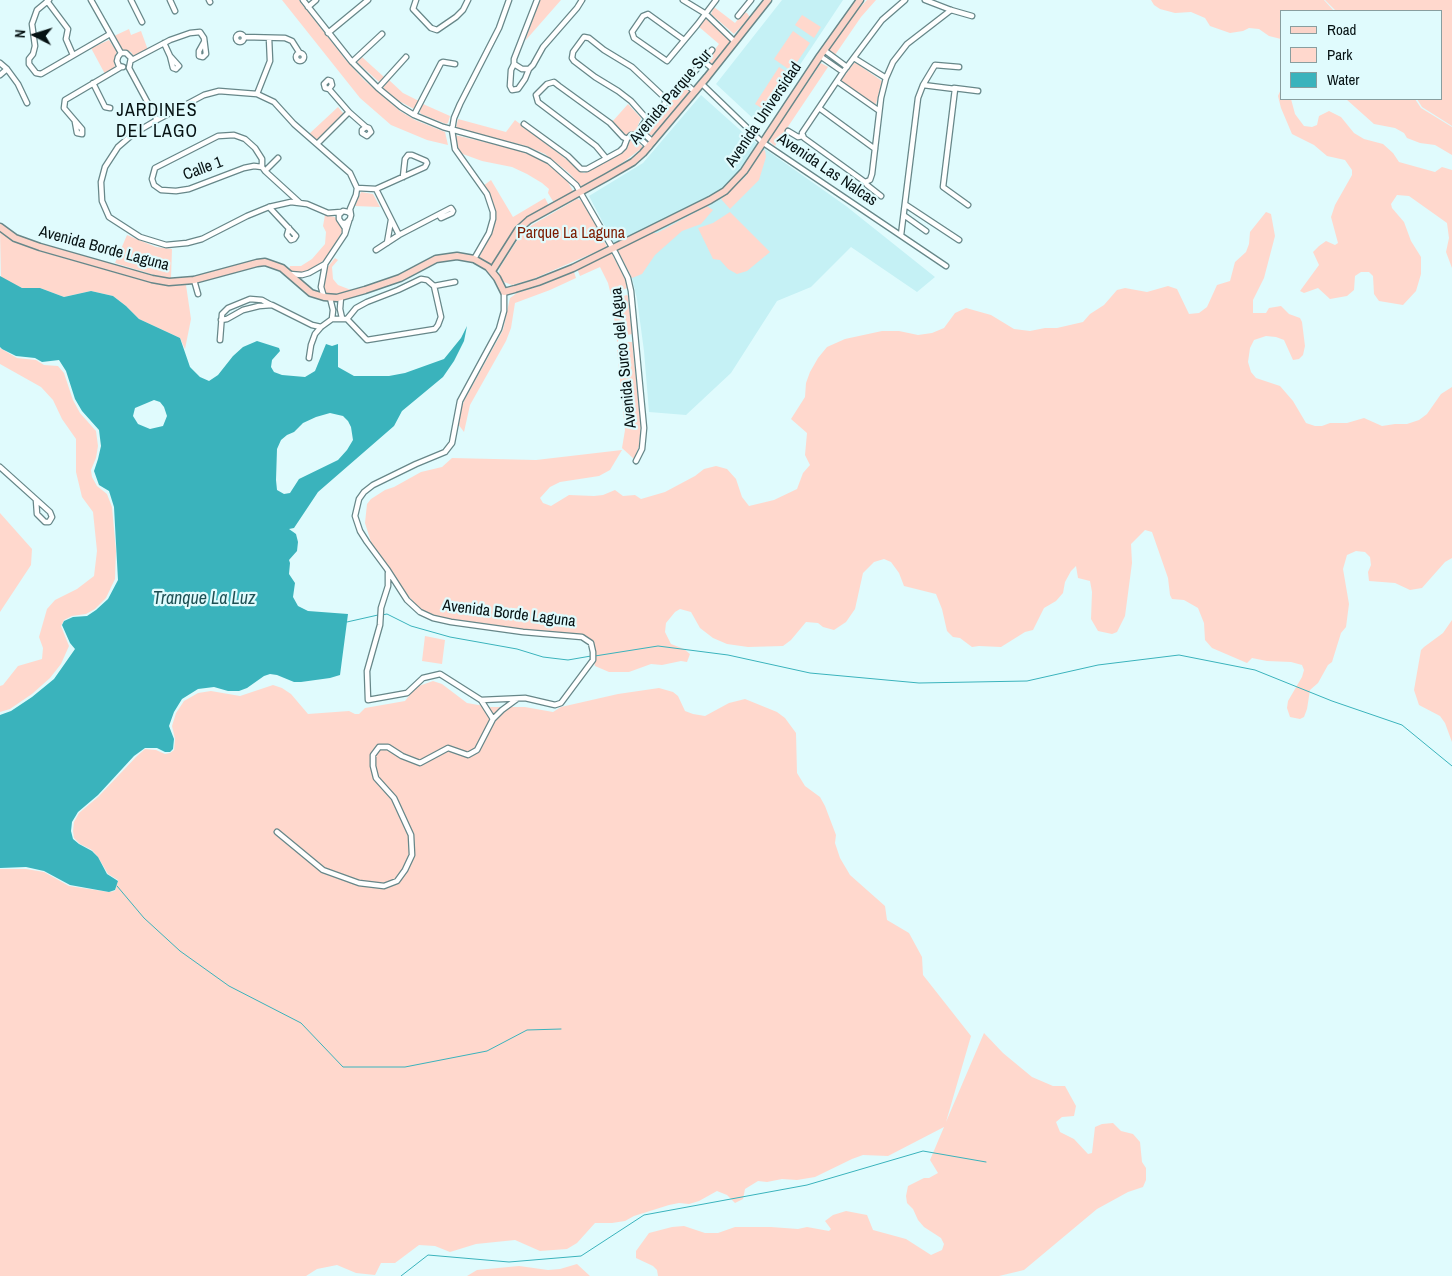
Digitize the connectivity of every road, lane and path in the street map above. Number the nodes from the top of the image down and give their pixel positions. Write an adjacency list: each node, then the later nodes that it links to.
1 (91, 0): 30 (street)
2 (131, 0): 28 (street)
3 (170, 0): 23 (street)
4 (303, 0): 20 (street, Avenida Surco del Agua)
5 (316, 0): 20 (street)
6 (368, 0): 29 (street)
7 (416, 0): 8 (street)
8 (468, 0)
9 (509, 0): 83 (street)
10 (537, 0): 51 (street)
11 (582, 0): 56 (street)
12 (683, 0): 24 (street)
13 (716, 0): 24 (street)
14 (751, 0): 21 (street)
15 (768, 0): 27 (street, Avenida Parque Sur)
16 (860, 0): 41 (street, Avenida Universidad)
17 (905, 0): 45 (street)
18 (925, 0): 22 (street)
19 (48, 1): 42 (street); 42 (street)
20 (308, 7): 29 (street, Avenida Surco del Agua)
21 (744, 9): 25 (street); 27 (street)
22 (951, 10): 26 (street); 61 (street)
23 (175, 11)
24 (706, 14): 34 (street); 36 (street)
25 (738, 16)
26 (972, 16)
27 (754, 17): 36 (street, Avenida Parque Sur)
28 (142, 22)
29 (328, 33): 48 (street, Avenida Surco del Agua)
30 (110, 34): 40 (street); 42 (street)
31 (382, 34): 48 (street)
32 (244, 37): 33 (street)
33 (271, 38): 39 (street); 71 (street)
34 (684, 40): 34 (street)
35 (204, 42): 37 (street)
36 (735, 42): 57 (street, Avenida Parque Sur)
37 (164, 43): 43 (street); 46 (street)
38 (712, 50): 47 (street)
39 (299, 52)
40 (121, 53): 46 (street); 53 (street)
41 (822, 53): 52 (street); 59 (street); 87 (street, Avenida Universidad)
42 (73, 56)
43 (170, 56)
44 (406, 56): 66 (street)
45 (854, 58): 52 (street); 61 (street)
46 (132, 60): 58 (street)
47 (703, 61): 57 (street); 70 (street)
48 (352, 62): 66 (street, Avenida Surco del Agua)
49 (0, 63): 55 (street)
50 (455, 64): 77 (street)
51 (514, 64): 56 (street); 56 (street)
52 (847, 66): 59 (street)
53 (121, 67): 58 (street); 63 (street)
54 (959, 67): 65 (street)
55 (7, 68): 60 (street); 73 (street)
56 (529, 69)
57 (713, 69): 64 (street, Avenida Parque Sur)
58 (130, 70): 79 (street)
59 (843, 72): 62 (street)
60 (0, 74)
61 (886, 78): 75 (street)
62 (838, 82): 74 (street); 75 (street)
63 (93, 83): 72 (street); 78 (street)
64 (702, 84): 70 (street, Avenida Parque Sur); 87 (street, Avenida Las Nalcas)
65 (922, 85): 67 (street); 102 (street)
66 (378, 88): 77 (street, Avenida Surco del Agua)
67 (952, 88): 69 (street); 103 (street)
68 (329, 89): 76 (street)
69 (978, 91)
70 (695, 92): 89 (street, Avenida Parque Sur)
71 (257, 94): 79 (street); 88 (street)
72 (102, 101)
73 (27, 103)
74 (819, 108): 85 (street); 90 (street)
75 (878, 110): 90 (street)
76 (349, 112): 82 (street); 88 (street)
77 (414, 115): 83 (street, Avenida Surco del Agua)
78 (74, 120)
79 (157, 120): 104 (street)
80 (647, 120): 80 (street); 89 (street)
81 (524, 124): 92 (street)
82 (366, 127)
83 (452, 130): 98 (street, Avenida Surco del Agua); 121 (street)
84 (788, 131): 85 (street)
85 (803, 136): 95 (street)
86 (627, 139): 89 (street); 92 (street); 92 (street)
87 (762, 142): 116 (street, Avenida Las Nalcas); 119 (street, Avenida Universidad)
88 (317, 144): 96 (street)
89 (651, 144): 98 (street, Avenida Parque Sur)
90 (875, 149): 95 (street)
91 (278, 158): 93 (street)
92 (606, 158)
93 (264, 169): 93 (street, Calle 1); 101 (street, Calle 1)
94 (403, 177): 94 (street); 97 (street)
95 (865, 182): 100 (street)
96 (357, 188): 97 (street); 99 (street)
97 (376, 189): 109 (street)
98 (580, 192): 119 (street, Avenida Surco del Agua); 124 (street, Avenida Parque Sur)
99 (356, 196): 105 (street); 108 (street)
100 (881, 196)
101 (299, 202): 104 (street); 105 (street)
102 (906, 204): 107 (street); 117 (street)
103 (968, 205)
104 (269, 207): 112 (street)
105 (341, 213): 108 (street); 110 (street)
106 (438, 215): 115 (street)
107 (904, 216): 113 (street); 116 (street)
108 (350, 218): 110 (street); 114 (street)
109 (391, 219): 115 (street); 118 (street)
110 (342, 223): 114 (street)
111 (0, 227): 127 (street, Avenida Borde Laguna)
112 (289, 228)
113 (926, 231)
114 (345, 234): 122 (street)
115 (399, 235): 118 (street)
116 (901, 235): 123 (street, Avenida Las Nalcas)
117 (959, 240)
118 (388, 243): 120 (street)
119 (612, 247): 133 (street, Avenida Universidad); 147 (street, Avenida Surco del Agua)
120 (376, 250)
121 (474, 259): 124 (street, Avenida Borde Laguna); 138 (street, Avenida Borde Laguna)
122 (325, 264): 126 (street); 132 (street)
123 (946, 266)
124 (492, 271): 130 (street, Avenida Borde Laguna)
125 (289, 274): 126 (street); 127 (street, Avenida Borde Laguna); 128 (street, Avenida Borde Laguna)
126 (302, 275): 128 (street)
127 (194, 280): 136 (street)
128 (297, 282): 135 (street, Avenida Borde Laguna)
129 (455, 282): 131 (street)
130 (500, 282): 133 (street); 134 (street, Avenida Borde Laguna)
131 (434, 286): 142 (street); 142 (street)
132 (321, 287): 135 (street); 137 (street)
133 (515, 289): 134 (street, Avenida Universidad); 139 (street)
134 (504, 292): 139 (street, Avenida Borde Laguna)
135 (311, 293): 137 (street, Avenida Borde Laguna)
136 (198, 294)
137 (327, 297): 138 (street, Avenida Borde Laguna); 141 (street)
138 (341, 297): 142 (street)
139 (504, 304): 152 (street, Avenida Borde Laguna)
140 (272, 306): 143 (street); 143 (street); 144 (street)
141 (332, 319): 142 (street); 144 (street)
142 (345, 319)
143 (222, 320): 145 (street)
144 (321, 327): 146 (street)
145 (220, 340)
146 (309, 358)
147 (636, 461)
148 (0, 467): 150 (street)
149 (0, 472): 150 (street)
150 (8, 475): 151 (street)
151 (36, 500): 151 (street)
152 (387, 569): 153 (street, Avenida Borde Laguna); 154 (street)
153 (516, 699): 154 (street); 155 (street)
154 (481, 700): 155 (street)
155 (493, 719): 156 (street)
156 (277, 832)

